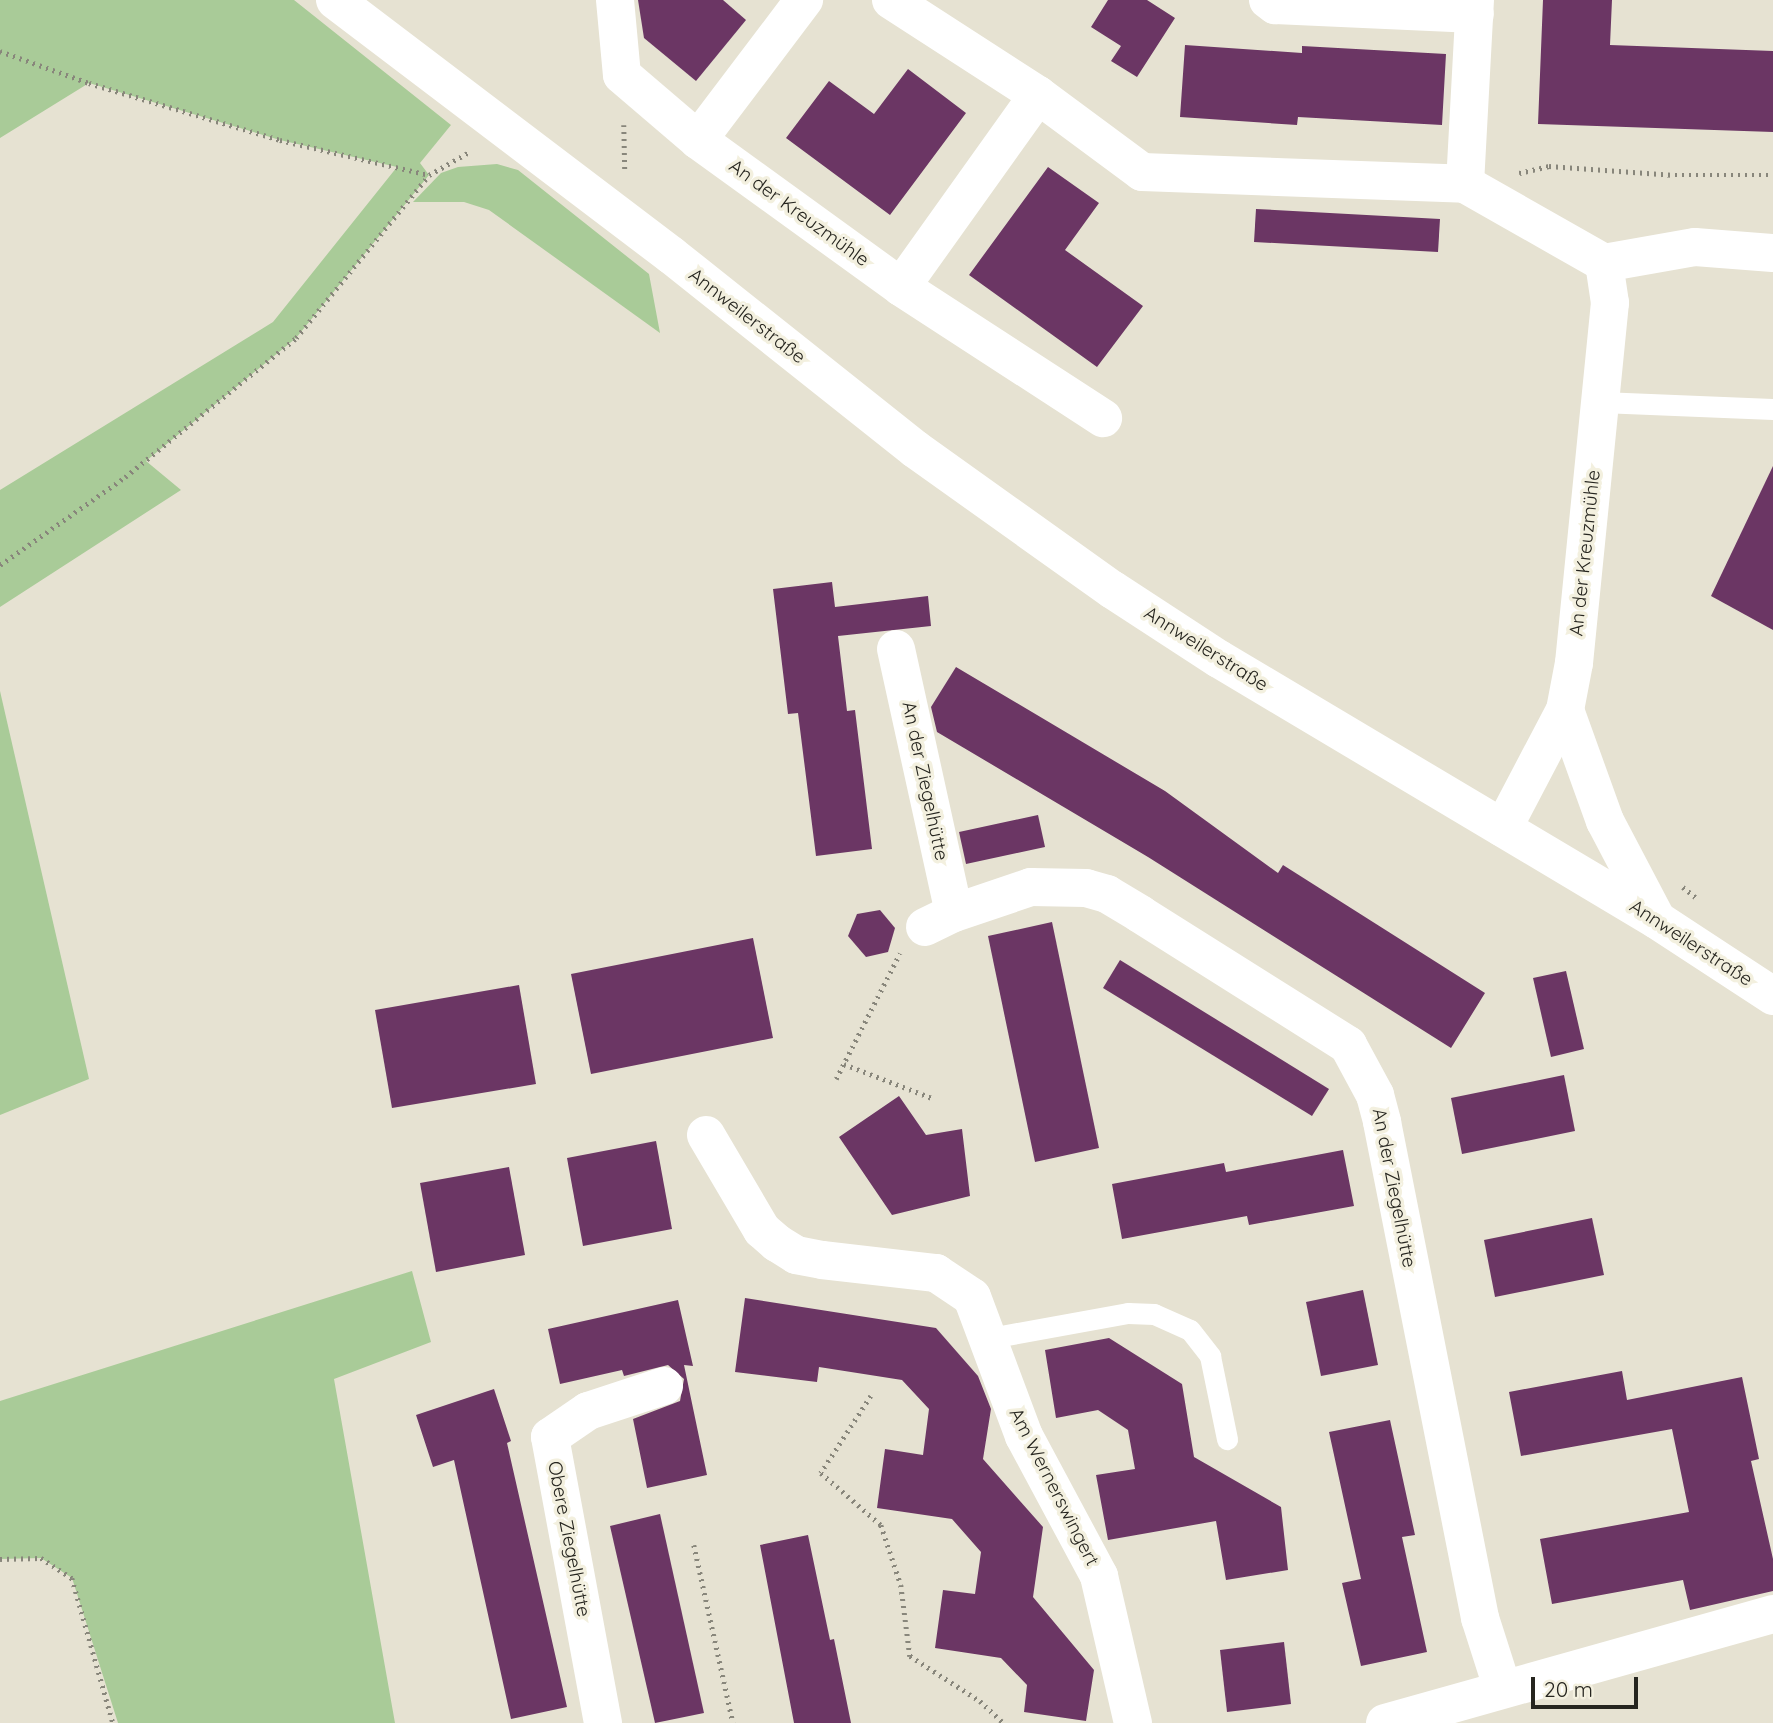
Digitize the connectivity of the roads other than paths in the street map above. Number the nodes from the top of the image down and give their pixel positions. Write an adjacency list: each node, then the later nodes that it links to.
1 (335, 0): 18 (street, Annweilerstraße)
2 (615, 0): 8 (street, An der Kreuzmühle)
3 (804, 0): 8 (street)
4 (891, 0): 7 (street)
5 (1268, 0): 6 (street)
6 (1475, 7): 9 (street)
7 (1038, 95): 9 (street); 12 (street)
8 (698, 140): 12 (street, An der Kreuzmühle)
9 (1465, 184): 11 (street)
10 (1773, 253): 11 (street)
11 (1604, 263): 13 (street, An der Kreuzmühle)
12 (901, 287): 15 (street, An der Kreuzmühle)
13 (1601, 402): 14 (lane); 17 (street, An der Kreuzmühle)
14 (1773, 409)
15 (1103, 418)
16 (896, 649): 26 (street, An der Ziegelhütte)
17 (1565, 710): 18 (street, An der Kreuzmühle); 19 (street)
18 (1503, 828): 19 (street, Annweilerstraße)
19 (1657, 920): 20 (street, Annweilerstraße)
20 (1773, 996)
21 (706, 1135): 22 (street, Am Wernerswingert)
22 (990, 1338): 24 (lane); 28 (street, Am Wernerswingert)
23 (664, 1387): 27 (street, Obere Ziegelhütte)
24 (1227, 1439)
25 (1773, 1614): 26 (street)
26 (1502, 1688): 29 (street)
27 (603, 1723)
28 (1133, 1723)
29 (1385, 1723)

